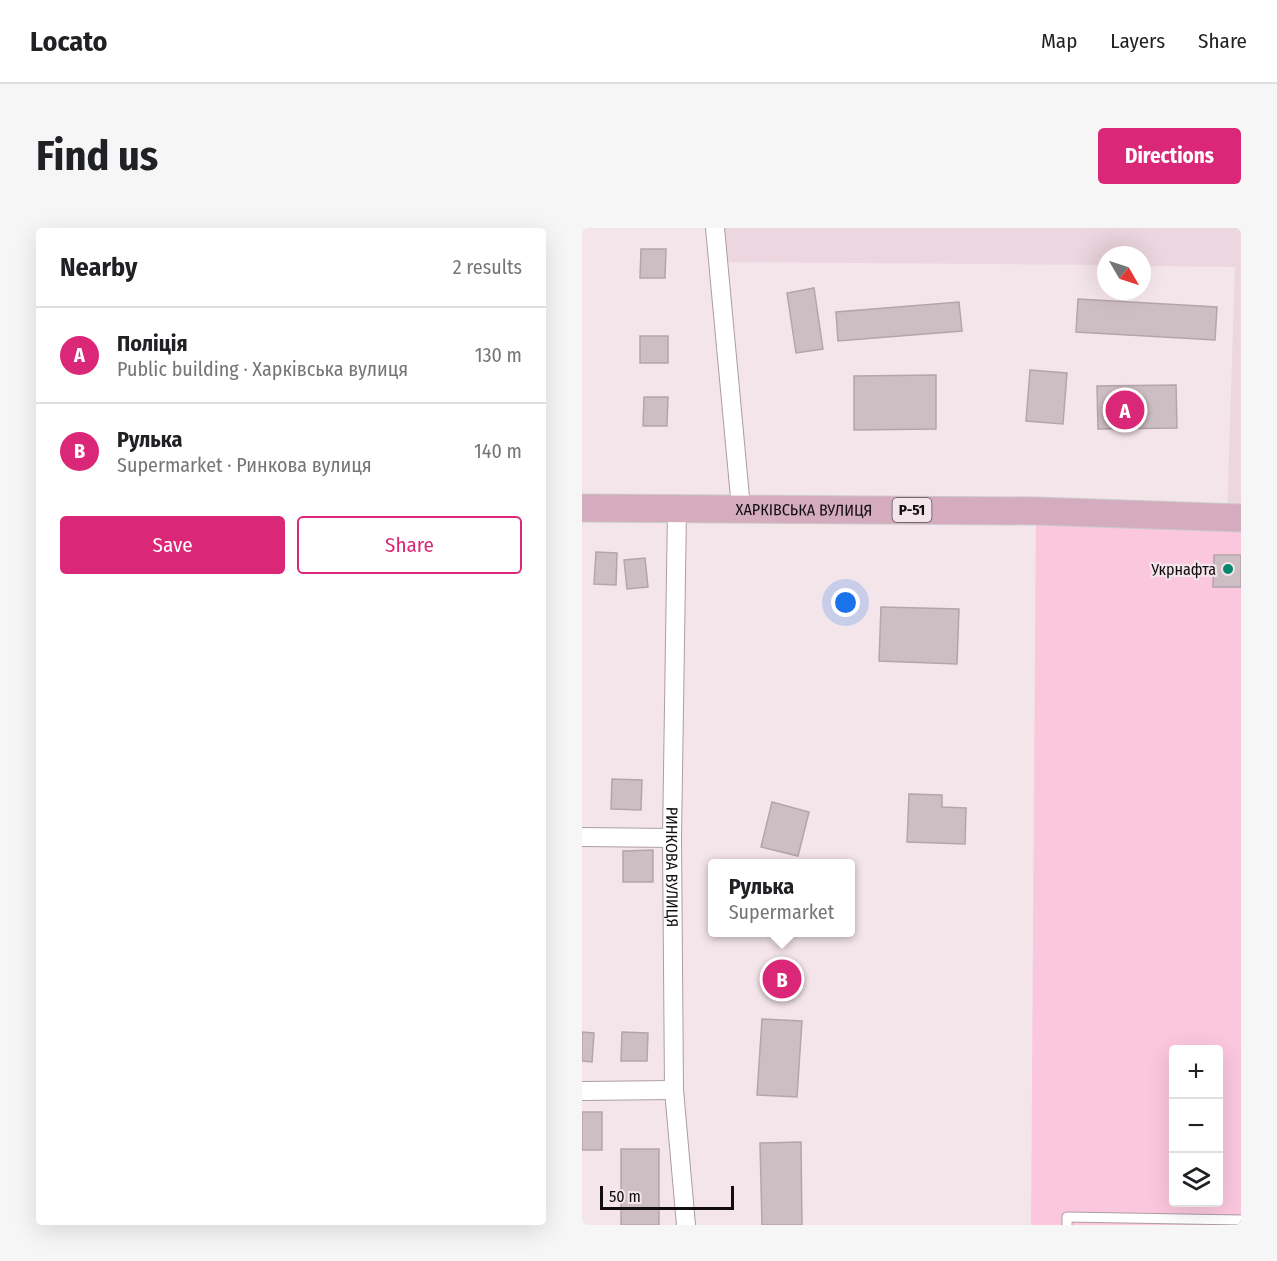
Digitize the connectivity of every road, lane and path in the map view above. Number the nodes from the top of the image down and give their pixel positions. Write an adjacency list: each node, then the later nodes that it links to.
1 (715, 228): 3 (street)
2 (582, 508): 4 (main road, ХАРКІВСЬКА ВУЛИЦЯ / Р-51)
3 (741, 508): 4 (main road, ХАРКІВСЬКА ВУЛИЦЯ / Р-51); 5 (main road, ХАРКІВСЬКА ВУЛИЦЯ / Р-51)
4 (677, 509): 7 (street, РИНКОВА ВУЛИЦЯ)
5 (1241, 518)
6 (582, 837): 7 (street)
7 (672, 838): 8 (street, РИНКОВА ВУЛИЦЯ)
8 (674, 1090): 9 (street); 12 (street, РИНКОВА ВУЛИЦЯ)
9 (582, 1091)
10 (1241, 1220): 11 (lane)
11 (1181, 1222): 13 (lane)
12 (686, 1225)
13 (1067, 1225)

